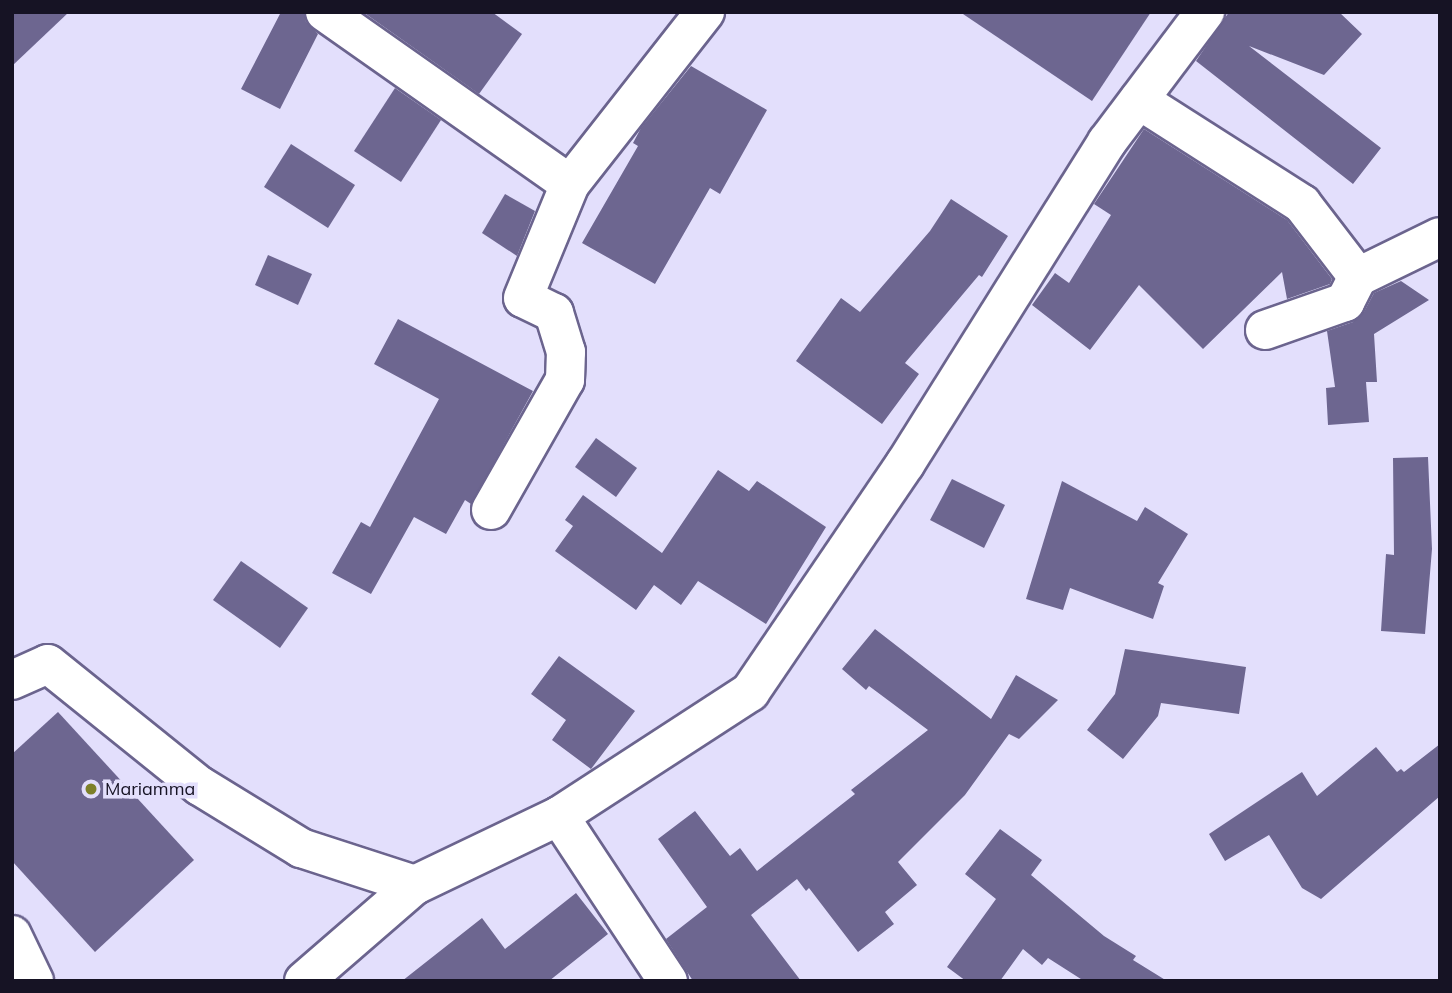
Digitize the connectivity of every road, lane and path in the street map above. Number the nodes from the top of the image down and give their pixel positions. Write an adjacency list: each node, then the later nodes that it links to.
1 (325, 12): 5 (street)
2 (705, 12): 5 (street)
3 (1205, 12): 4 (street)
4 (1139, 100): 7 (street); 11 (street)
5 (570, 184): 9 (street)
6 (1440, 237): 7 (street)
7 (1357, 276): 8 (street)
8 (1265, 330)
9 (491, 510)
10 (12, 680): 12 (street)
11 (559, 816): 12 (street); 16 (street)
12 (415, 885): 15 (street)
13 (12, 935): 14 (street)
14 (34, 981)
15 (304, 981)
16 (668, 981)

